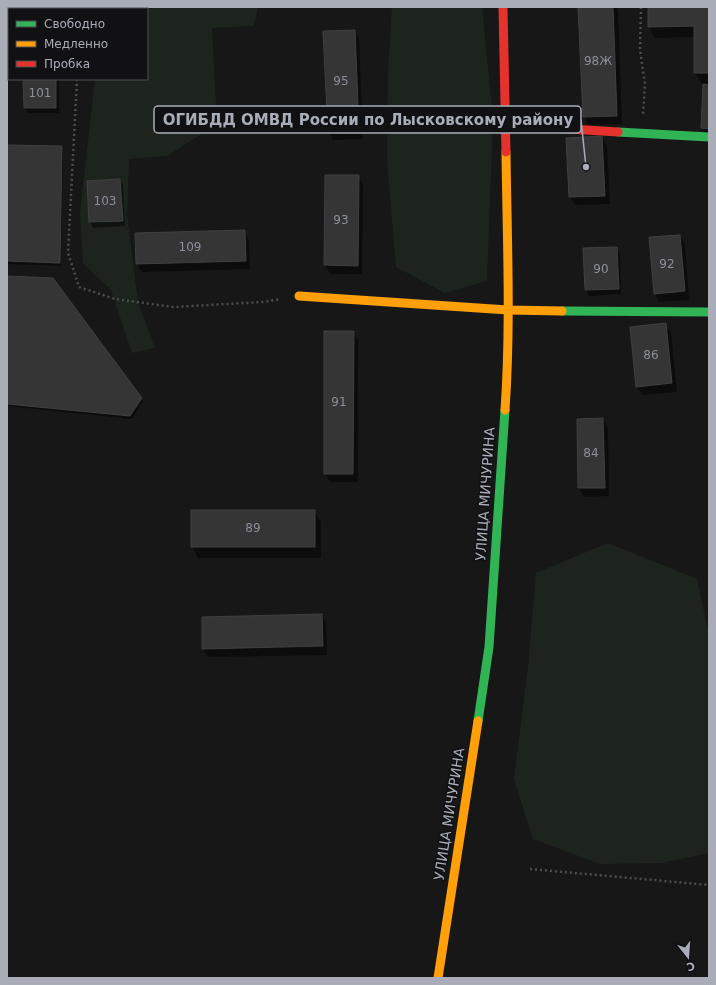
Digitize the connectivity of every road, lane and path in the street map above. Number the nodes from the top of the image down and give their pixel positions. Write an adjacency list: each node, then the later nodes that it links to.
1 (503, 7): 4 (main road, УЛИЦА МИЧУРИНА)
2 (641, 7): 5 (path)
3 (77, 80): 7 (path)
4 (506, 125): 5 (main road); 8 (main road, УЛИЦА МИЧУРИНА)
5 (641, 133): 6 (main road)
6 (709, 137)
7 (299, 296): 8 (main road)
8 (508, 310): 9 (main road); 12 (main road, УЛИЦА МИЧУРИНА)
9 (709, 312)
10 (530, 869): 11 (path)
11 (709, 885)
12 (438, 978)

